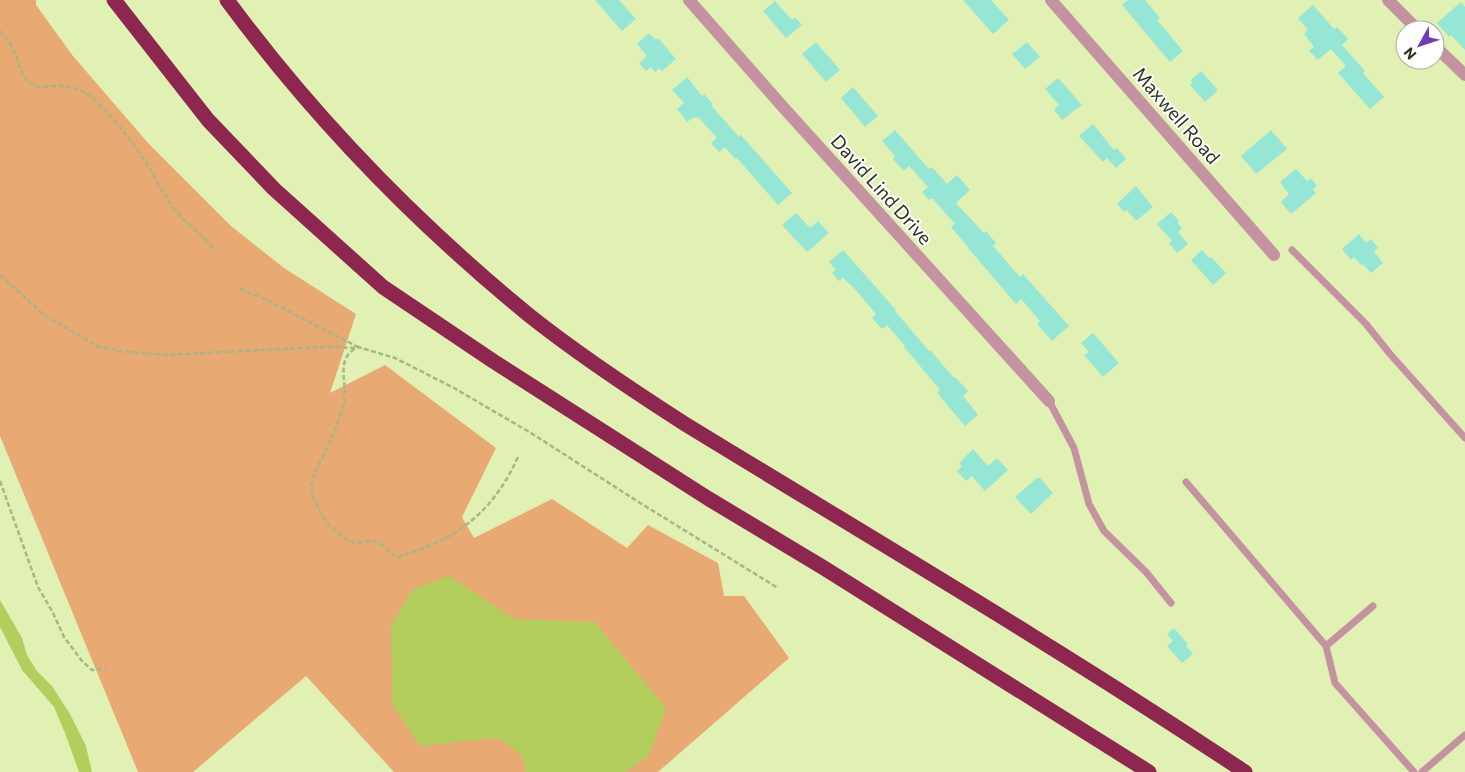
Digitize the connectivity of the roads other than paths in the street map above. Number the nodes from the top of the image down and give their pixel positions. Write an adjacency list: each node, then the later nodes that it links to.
1 (114, 0): 18 (highway)
2 (227, 0): 19 (highway)
3 (689, 0): 11 (street, David Lind Drive)
4 (1051, 0): 10 (street, Maxwell Road)
5 (1390, 1): 6 (street)
6 (1408, 20)
7 (1445, 56): 8 (street)
8 (1465, 75)
9 (1292, 250): 12 (lane)
10 (1274, 255)
11 (1049, 401): 14 (lane)
12 (1465, 438)
13 (1186, 482): 16 (lane)
14 (1171, 603)
15 (1373, 606): 16 (lane)
16 (1326, 646): 20 (lane)
17 (1465, 735): 21 (lane)
18 (1149, 772)
19 (1245, 772)
20 (1414, 772)
21 (1422, 772)

